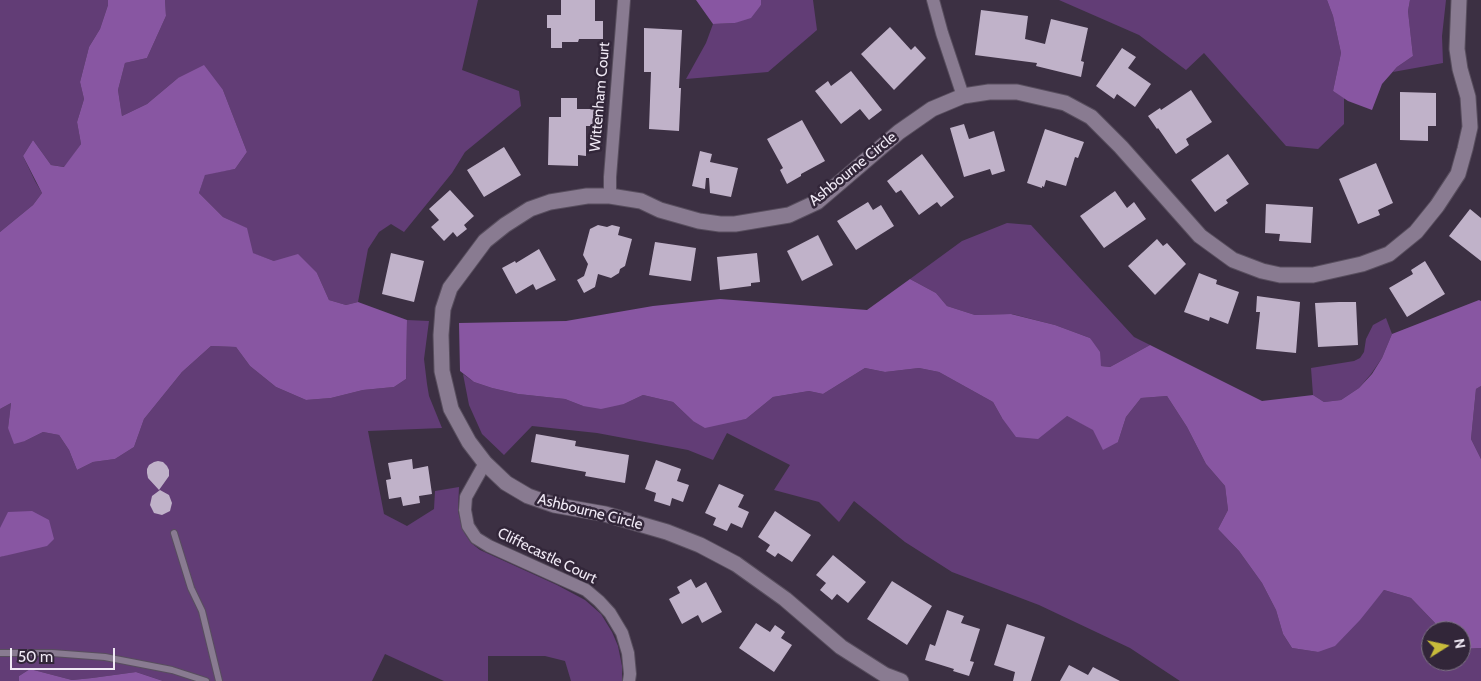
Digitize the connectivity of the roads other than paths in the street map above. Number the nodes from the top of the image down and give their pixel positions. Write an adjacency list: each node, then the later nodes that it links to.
1 (624, 0): 5 (street, Wittenham Court)
2 (933, 0): 4 (street)
3 (1460, 0): 4 (street, Ashbourne Circle)
4 (963, 96): 5 (street, Ashbourne Circle)
5 (610, 196): 6 (street, Ashbourne Circle)
6 (485, 463): 11 (street, Cliffecastle Court); 12 (street, Ashbourne Circle)
7 (174, 533): 10 (lane)
8 (0, 653): 9 (lane)
9 (206, 681)
10 (219, 681)
11 (629, 681)
12 (901, 681)

